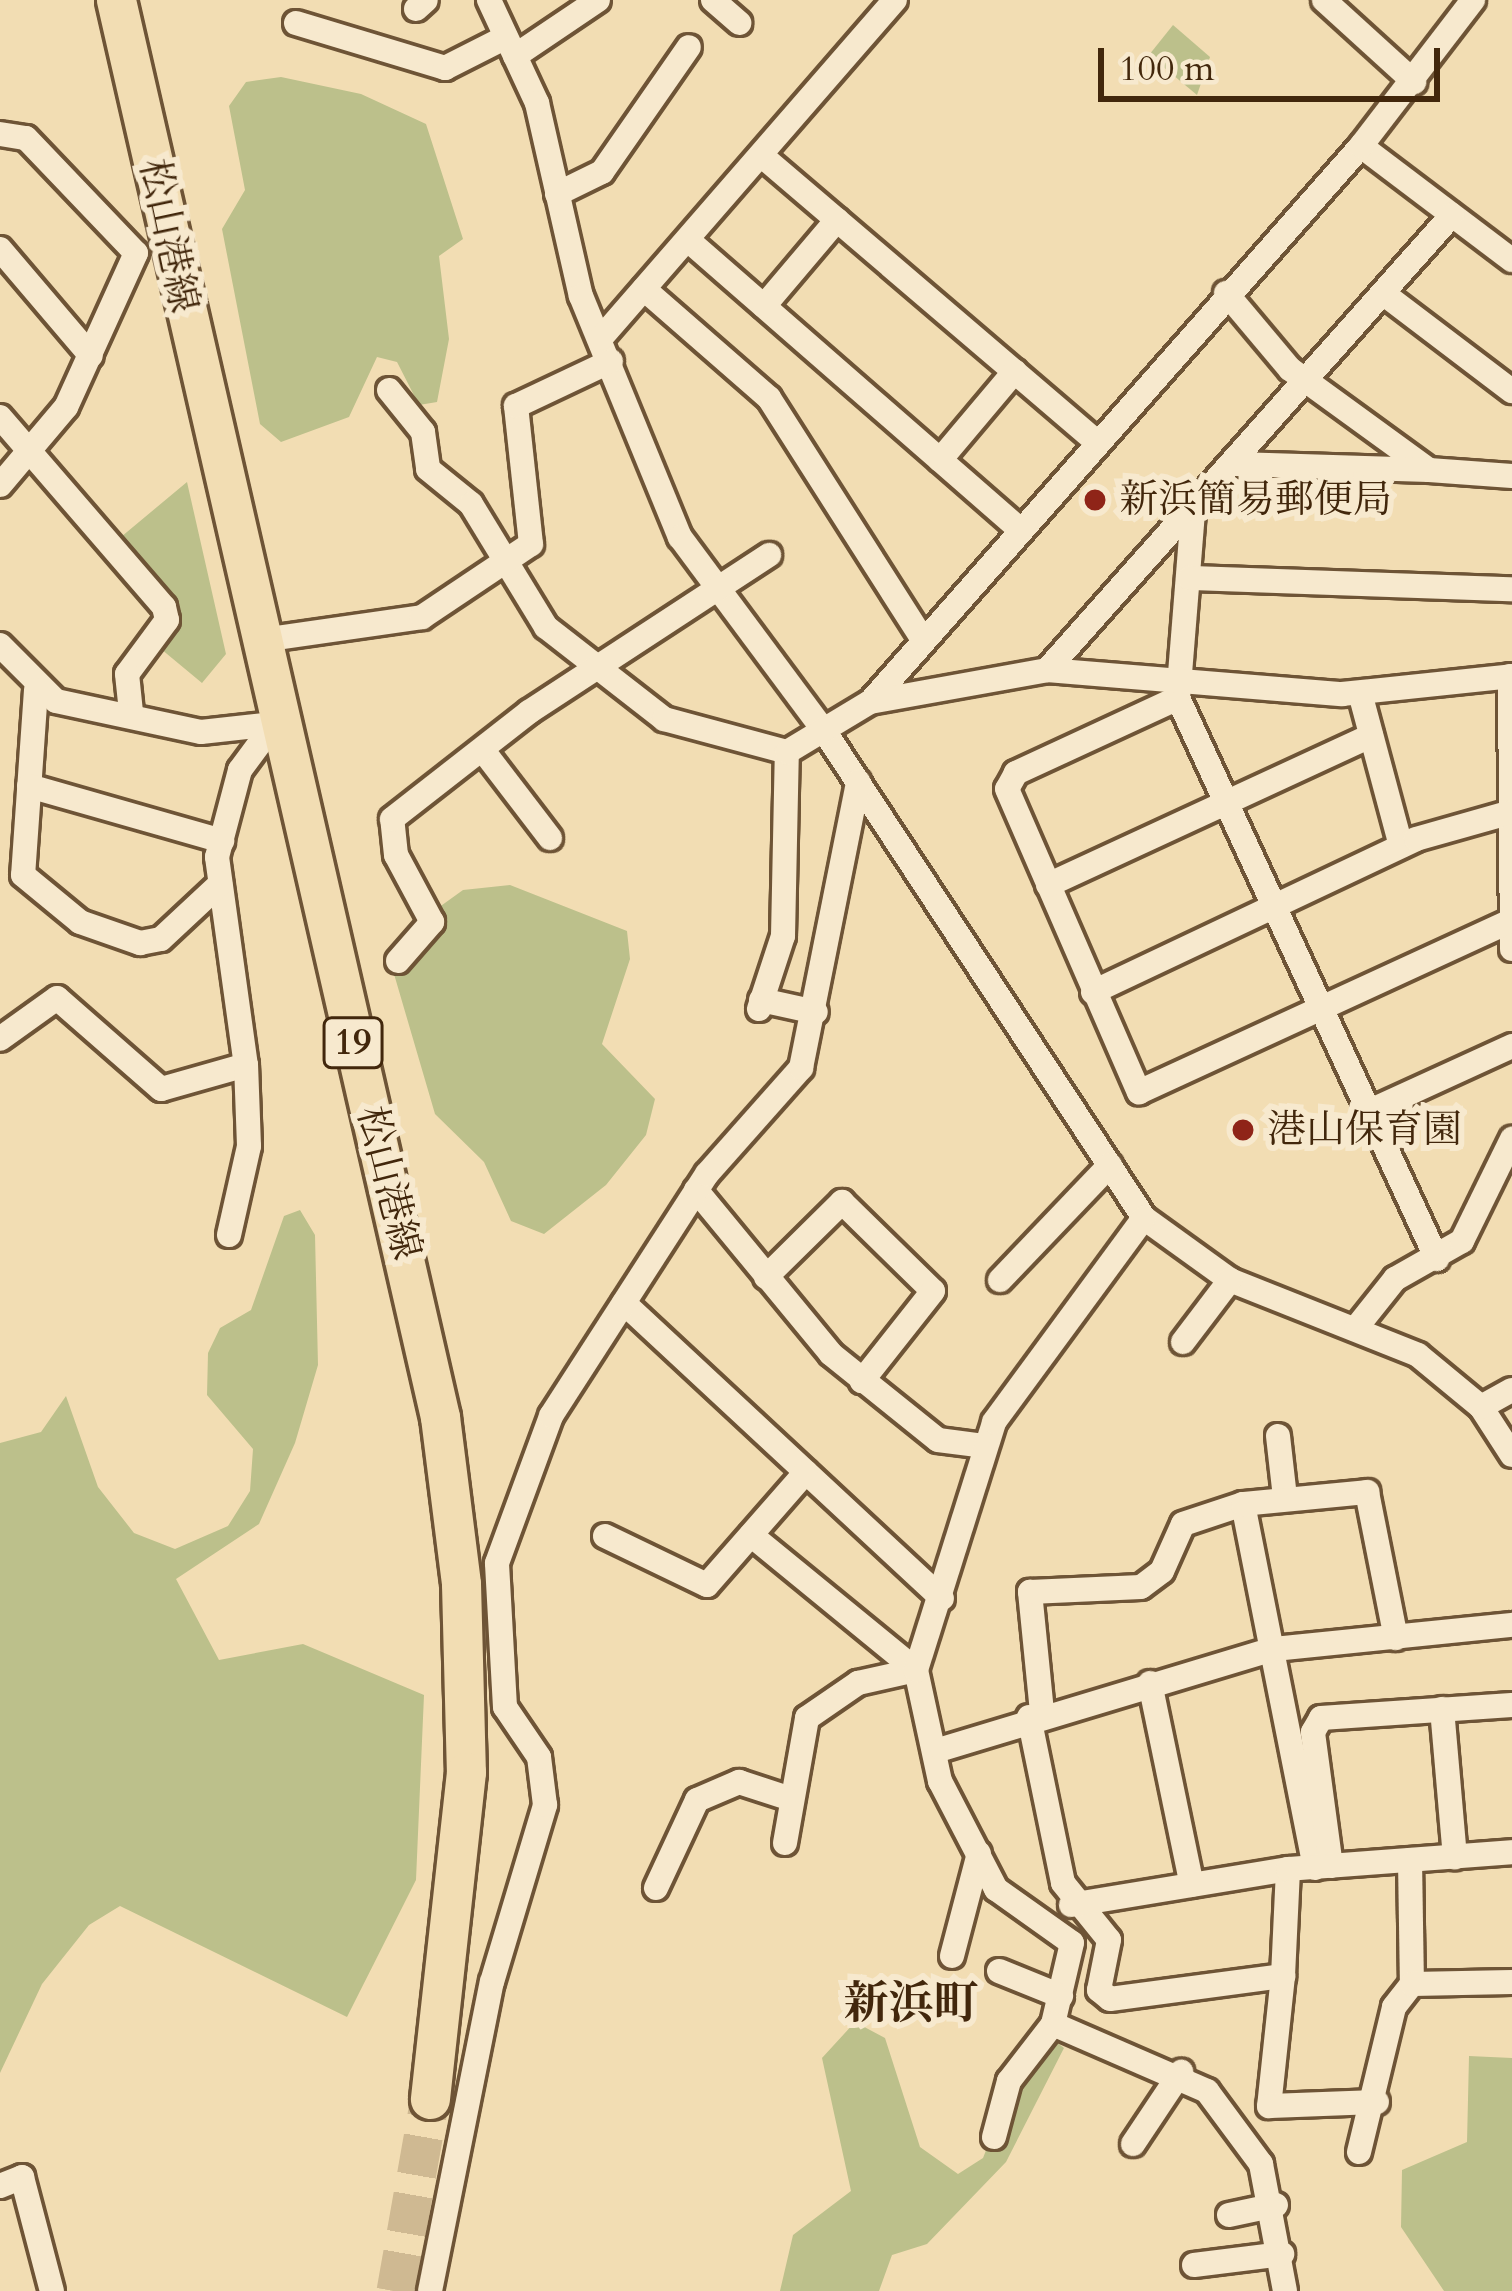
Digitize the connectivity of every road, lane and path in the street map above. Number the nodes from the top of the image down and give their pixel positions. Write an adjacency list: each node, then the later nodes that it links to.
1 (116, 0): 47 (main road, 松山港線 / 19)
2 (489, 0): 10 (street)
3 (598, 0): 10 (street)
4 (713, 0): 9 (street)
5 (895, 0): 15 (street)
6 (1324, 0): 12 (street)
7 (1473, 0): 12 (street)
8 (296, 23): 10 (street)
9 (739, 23)
10 (511, 46): 16 (street)
11 (688, 47): 16 (street)
12 (1414, 82): 14 (street)
13 (0, 134): 27 (street)
14 (1361, 146): 17 (street); 23 (street)
15 (762, 156): 18 (street); 19 (street)
16 (556, 194): 26 (street)
17 (1452, 215): 21 (street); 24 (street)
18 (837, 220): 25 (street); 28 (street)
19 (688, 241): 22 (street); 25 (street)
20 (0, 249): 27 (street)
21 (1512, 260)
22 (644, 289): 26 (street); 48 (street)
23 (1226, 293): 29 (street); 33 (street)
24 (1384, 293): 29 (street); 31 (street)
25 (764, 306): 35 (street)
26 (606, 350): 43 (street); 45 (street)
27 (91, 356): 34 (street)
28 (1015, 371): 33 (street); 35 (street)
29 (1310, 380): 36 (street); 37 (street)
30 (389, 389): 43 (street)
31 (1512, 391)
32 (0, 417): 34 (street)
33 (1097, 442): 41 (street)
34 (31, 454): 39 (street); 57 (street)
35 (940, 460): 41 (street)
36 (1236, 464): 37 (street); 40 (street)
37 (1429, 470): 38 (street)
38 (1512, 476)
39 (0, 485)
40 (1193, 512): 44 (street); 51 (street)
41 (1020, 530): 48 (street)
42 (769, 555): 45 (street)
43 (501, 565): 47 (street); 50 (street)
44 (1190, 578): 46 (street); 54 (street)
45 (713, 589): 50 (street); 59 (street)
46 (1512, 589)
47 (256, 641): 58 (main road, 松山港線 / 19)
48 (923, 641): 56 (street)
49 (0, 645): 53 (street)
50 (594, 668): 61 (street); 62 (street)
51 (1047, 670): 54 (street); 56 (street)
52 (1511, 676): 55 (street); 66 (street)
53 (36, 690): 57 (street); 64 (street)
54 (1178, 690): 55 (street); 65 (street); 72 (street)
55 (1360, 692): 60 (street)
56 (870, 702): 59 (street)
57 (131, 712): 58 (street)
58 (274, 724): 68 (street); 136 (main road, 松山港線 / 19)
59 (825, 732): 61 (street); 63 (street)
60 (1371, 736): 65 (street); 69 (street)
61 (787, 752): 79 (street)
62 (485, 753): 67 (street); 76 (street)
63 (858, 782): 79 (street); 85 (street)
64 (29, 785): 68 (street); 70 (street)
65 (1228, 802): 72 (street); 73 (street)
66 (1508, 813): 69 (street); 74 (street)
67 (550, 838)
68 (222, 841): 71 (street)
69 (1401, 846): 73 (street)
70 (9, 853): 71 (street)
71 (220, 884): 82 (street)
72 (1048, 885): 77 (street)
73 (1276, 904): 77 (street); 78 (street)
74 (1506, 923): 75 (street); 78 (street)
75 (1512, 949)
76 (398, 961)
77 (1093, 992): 78 (street)
78 (1323, 1006): 83 (street)
79 (816, 1012): 86 (street)
80 (0, 1039): 82 (street)
81 (1512, 1046): 83 (street)
82 (245, 1065): 88 (street)
83 (1370, 1112): 89 (street)
84 (1512, 1139): 89 (street)
85 (1110, 1165): 87 (street); 91 (street)
86 (696, 1190): 90 (street); 93 (street)
87 (1144, 1218): 92 (street); 100 (street)
88 (229, 1235)
89 (1437, 1259): 94 (street)
90 (766, 1277): 96 (street); 96 (street)
91 (1000, 1280)
92 (1229, 1280): 94 (street); 95 (street)
93 (624, 1303): 102 (street); 147 (street)
94 (1356, 1328): 98 (street)
95 (1183, 1342)
96 (862, 1381): 100 (street)
97 (1512, 1390): 98 (street)
98 (1481, 1407): 101 (street)
99 (1278, 1436): 103 (street)
100 (984, 1446): 107 (street)
101 (1512, 1455)
102 (806, 1472): 105 (street); 107 (street)
103 (1286, 1497): 104 (street); 109 (street)
104 (1243, 1504): 110 (street); 115 (street)
105 (751, 1535): 106 (street); 111 (street)
106 (605, 1536)
107 (942, 1599): 111 (street)
108 (1512, 1625): 109 (street)
109 (1396, 1639): 110 (street)
110 (1274, 1649): 112 (street); 123 (street)
111 (916, 1670): 116 (street); 117 (street)
112 (1150, 1683): 115 (street); 125 (street)
113 (1512, 1705): 114 (street)
114 (1442, 1708): 121 (street); 123 (street)
115 (1036, 1714): 116 (street); 127 (street)
116 (942, 1749): 120 (street)
117 (784, 1797): 118 (street); 126 (street)
118 (784, 1843)
119 (1512, 1852): 121 (street)
120 (979, 1853): 128 (street); 133 (street)
121 (1454, 1857): 122 (street)
122 (1410, 1860): 123 (street); 132 (street)
123 (1323, 1867): 124 (street)
124 (1288, 1869): 125 (street); 130 (street)
125 (1192, 1885): 127 (street)
126 (656, 1888)
127 (1071, 1905): 130 (street)
128 (952, 1956)
129 (999, 1971): 133 (street)
130 (1283, 1976): 137 (street)
131 (1512, 1982): 132 (street)
132 (1412, 1984): 137 (street)
133 (1061, 1996): 134 (street)
134 (1053, 2024): 135 (street); 138 (street)
135 (1181, 2072): 139 (street); 142 (street)
136 (430, 2099)
137 (1377, 2102): 140 (street)
138 (994, 2137)
139 (1133, 2144)
140 (1359, 2152)
141 (0, 2186): 146 (street)
142 (1276, 2205): 143 (street); 144 (street)
143 (1229, 2215)
144 (1282, 2254): 145 (street); 148 (street)
145 (1194, 2265)
146 (52, 2291)
147 (430, 2291)
148 (1286, 2291)

